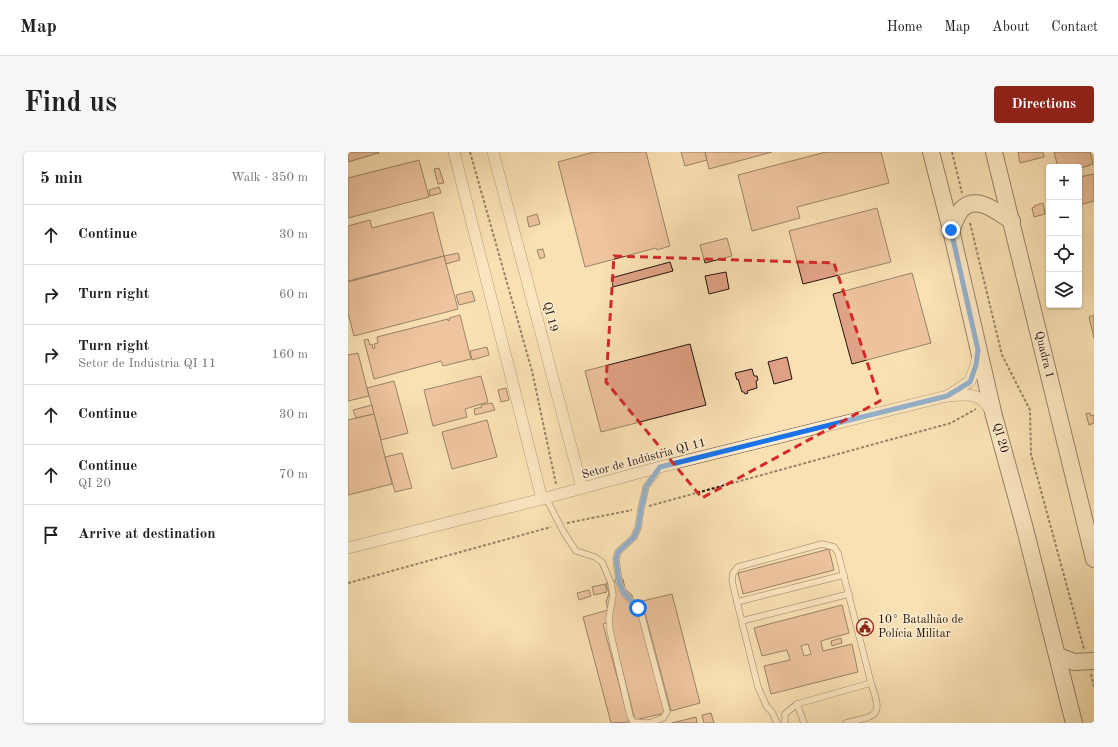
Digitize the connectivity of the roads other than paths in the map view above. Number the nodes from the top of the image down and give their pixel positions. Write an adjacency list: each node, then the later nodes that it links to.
1 (454, 152): 12 (street)
2 (493, 152): 11 (street, QI 19)
3 (931, 152): 6 (street, QI 20)
4 (994, 152): 5 (street, Quadra 1)
5 (1012, 221): 6 (street); 13 (street, Quadra 1)
6 (951, 230): 7 (street, QI 20)
7 (978, 350): 8 (street); 9 (street, QI 20)
8 (947, 396): 9 (street); 10 (street, Setor de Indústria QI 11)
9 (990, 410): 20 (street, QI 20)
10 (660, 467): 11 (street, Setor de Indústria QI 11); 24 (lane)
11 (582, 488): 12 (street, Setor de Indústria QI 11)
12 (544, 499): 14 (street, Setor de Indústria QI 11); 24 (lane)
13 (1090, 529): 15 (street, Quadra 1)
14 (348, 548)
15 (1094, 559)
16 (844, 576): 17 (lane); 18 (lane); 18 (lane)
17 (849, 594): 19 (lane); 22 (lane)
18 (737, 602): 19 (lane)
19 (742, 621): 25 (lane)
20 (1058, 656): 21 (street); 29 (street, QI 20)
21 (1091, 661)
22 (871, 683): 23 (lane); 28 (lane)
23 (797, 704): 26 (lane); 27 (lane)
24 (648, 723)
25 (777, 723)
26 (785, 723)
27 (804, 723)
28 (846, 723)
29 (1074, 723)

